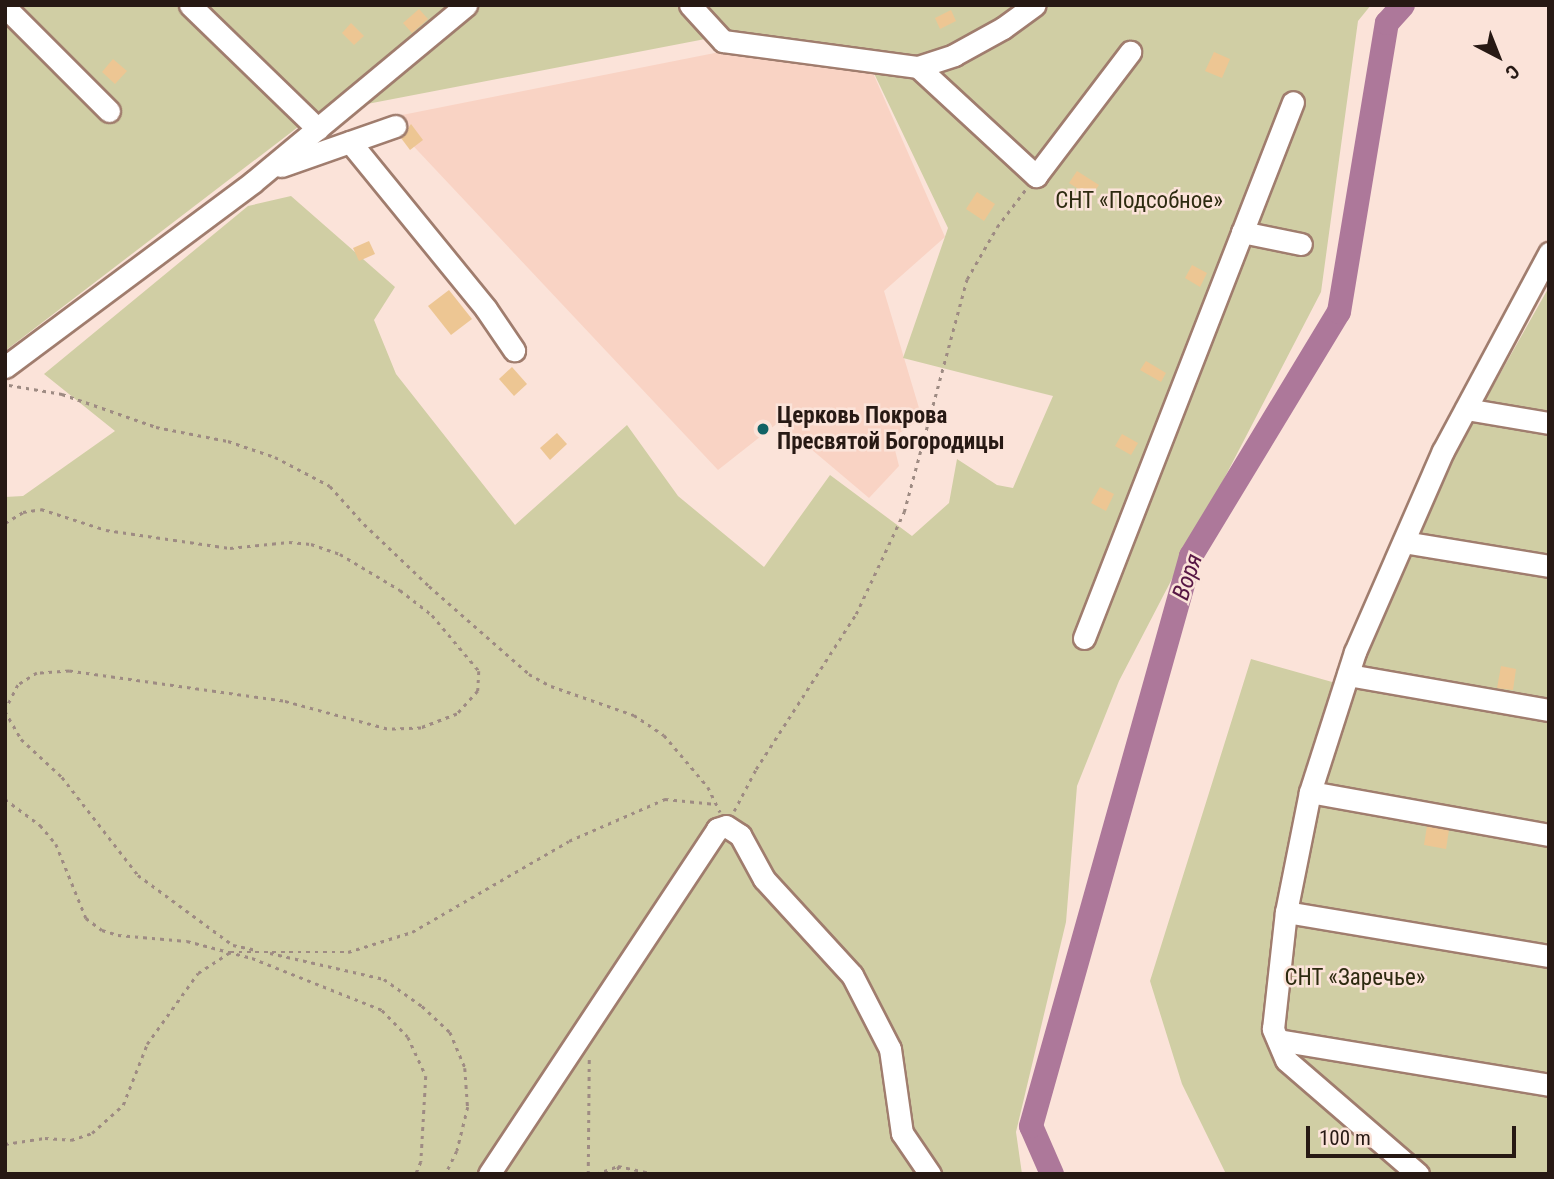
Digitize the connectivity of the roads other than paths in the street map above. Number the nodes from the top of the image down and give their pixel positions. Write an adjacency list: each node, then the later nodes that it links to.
1 (190, 5): 11 (street)
2 (466, 5): 11 (street)
3 (690, 5): 7 (street)
4 (1035, 5): 7 (street)
5 (5, 8): 9 (street)
6 (1130, 52): 7 (street)
7 (918, 67)
8 (1293, 102): 14 (street)
9 (109, 111)
10 (395, 127): 12 (street)
11 (318, 129): 13 (street)
12 (350, 142): 13 (street); 18 (street)
13 (267, 171): 19 (street)
14 (1242, 232): 15 (street); 24 (street)
15 (1301, 244)
16 (1549, 253): 17 (street)
17 (1542, 278): 20 (street)
18 (514, 350)
19 (5, 368)
20 (1466, 409): 21 (street); 22 (street)
21 (1549, 423)
22 (1404, 542): 23 (street); 25 (street)
23 (1549, 566)
24 (1084, 638)
25 (1348, 675): 26 (street); 27 (street)
26 (1549, 710)
27 (1310, 792): 28 (street); 29 (street)
28 (1549, 835)
29 (1286, 912): 30 (street); 31 (street)
30 (1549, 956)
31 (1278, 1040): 32 (street); 35 (street)
32 (1549, 1085)
33 (489, 1174): 34 (street)
34 (930, 1174)
35 (1418, 1174)

